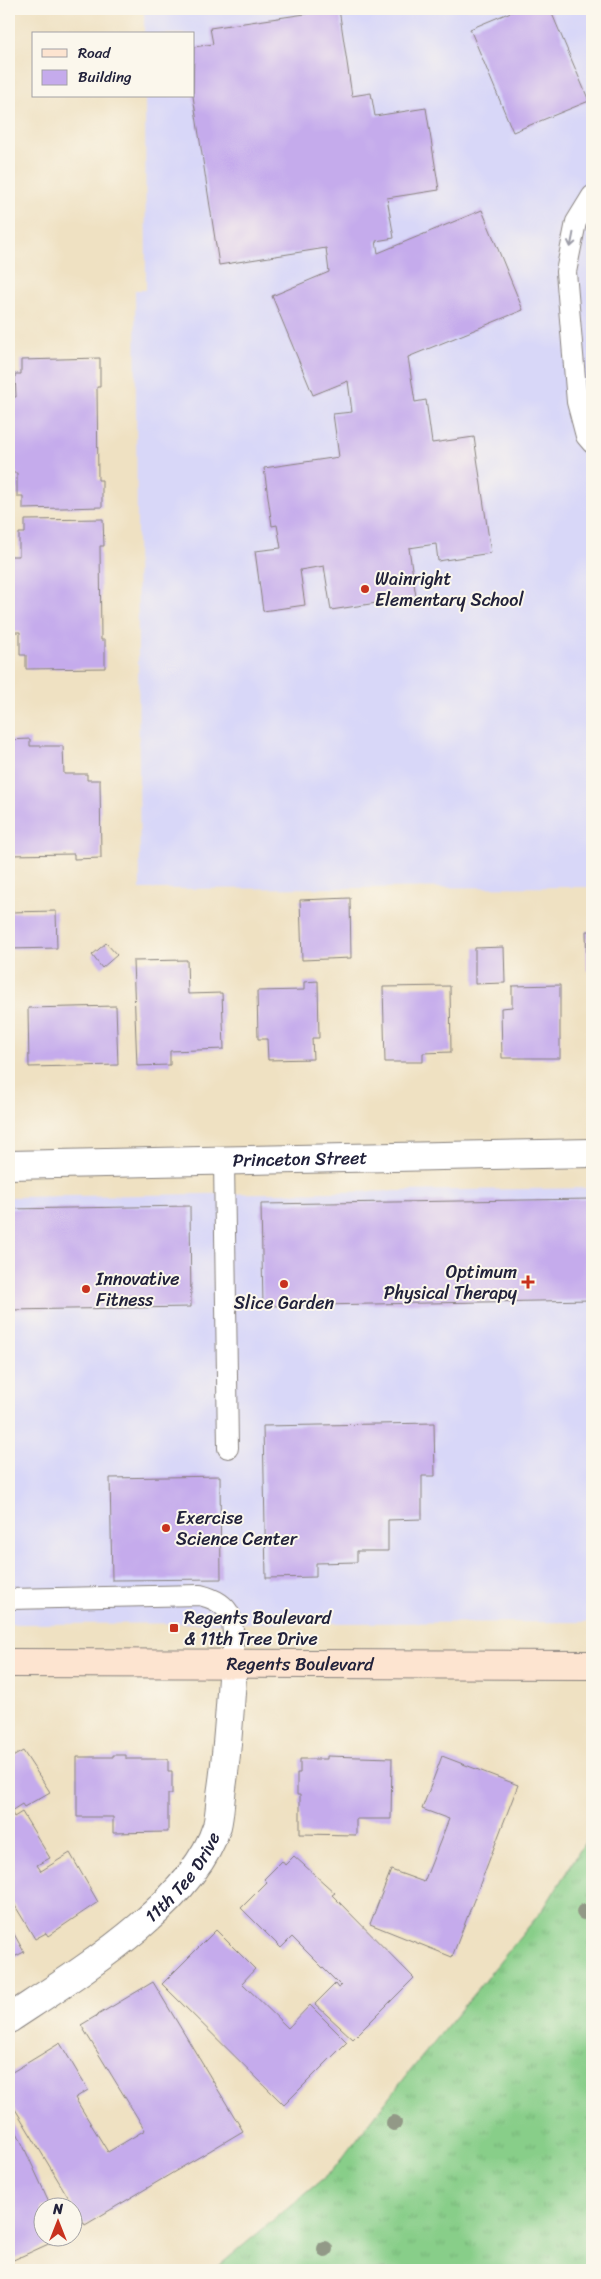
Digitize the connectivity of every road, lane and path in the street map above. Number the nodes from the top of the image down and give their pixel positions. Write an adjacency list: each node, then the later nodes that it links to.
1 (592, 196): 2 (lane, one-way to 2)
2 (592, 443)
3 (592, 1153): 4 (street, Princeton Street)
4 (224, 1160): 5 (street, Princeton Street); 6 (lane)
5 (9, 1165)
6 (228, 1448)
7 (9, 1599): 9 (lane)
8 (9, 1663): 9 (main road, Regents Boulevard)
9 (233, 1663): 10 (main road, Regents Boulevard); 11 (street, 11th Tee Drive)
10 (592, 1665)
11 (9, 2019)

